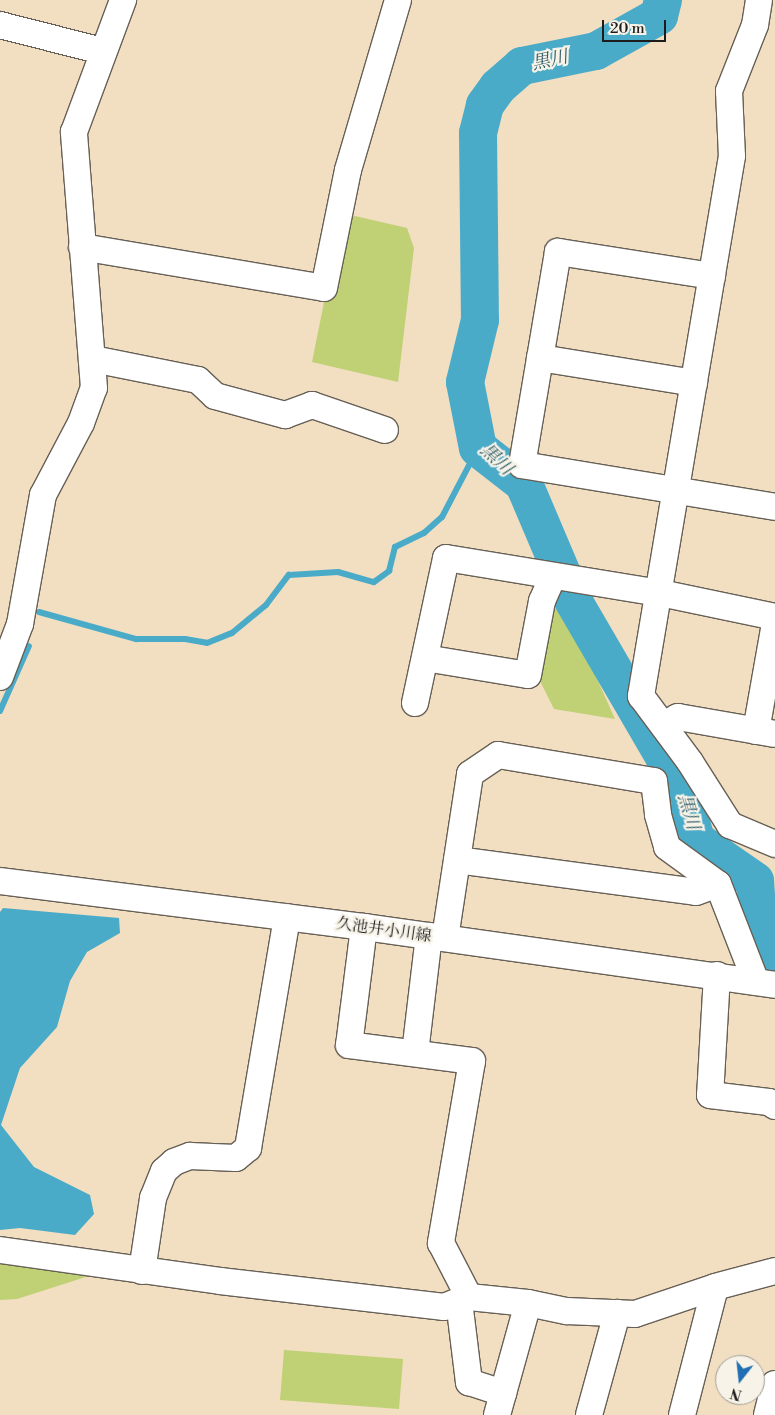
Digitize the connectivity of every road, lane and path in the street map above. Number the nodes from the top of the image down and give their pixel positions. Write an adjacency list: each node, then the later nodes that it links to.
1 (122, 0): 5 (street)
2 (398, 0): 6 (street)
3 (759, 0): 7 (street)
4 (0, 25): 5 (street)
5 (102, 51): 6 (street)
6 (82, 246): 9 (street)
7 (712, 276): 8 (street); 10 (street)
8 (540, 358): 10 (street); 12 (street)
9 (93, 359): 11 (street); 19 (street)
10 (694, 383): 12 (street)
11 (385, 430)
12 (676, 491): 13 (street); 15 (street)
13 (775, 507)
14 (547, 579): 15 (street); 18 (street); 18 (street)
15 (660, 594): 16 (street); 21 (street)
16 (775, 617)
17 (775, 623): 22 (street)
18 (425, 658): 20 (street)
19 (0, 677)
20 (415, 703)
21 (663, 725): 22 (street); 23 (street)
22 (766, 733)
23 (772, 847)
24 (457, 860): 26 (street); 26 (street); 29 (street)
25 (0, 881): 27 (street, 久池井小川線)
26 (718, 884): 31 (street)
27 (287, 917): 28 (street, 久池井小川線); 35 (street)
28 (364, 927): 29 (street, 久池井小川線); 32 (street)
29 (437, 937): 30 (street, 久池井小川線); 32 (street)
30 (717, 975): 31 (street, 久池井小川線); 33 (street)
31 (766, 984)
32 (415, 1053): 38 (street)
33 (775, 1106)
34 (0, 1250): 35 (street)
35 (142, 1271): 38 (street)
36 (775, 1271): 37 (street)
37 (715, 1287): 40 (street); 44 (street)
38 (464, 1299): 39 (street); 42 (street)
39 (528, 1302): 40 (street); 42 (street)
40 (618, 1313): 43 (street)
41 (775, 1384): 45 (street)
42 (500, 1404)
43 (589, 1415)
44 (682, 1415)
45 (767, 1415)

